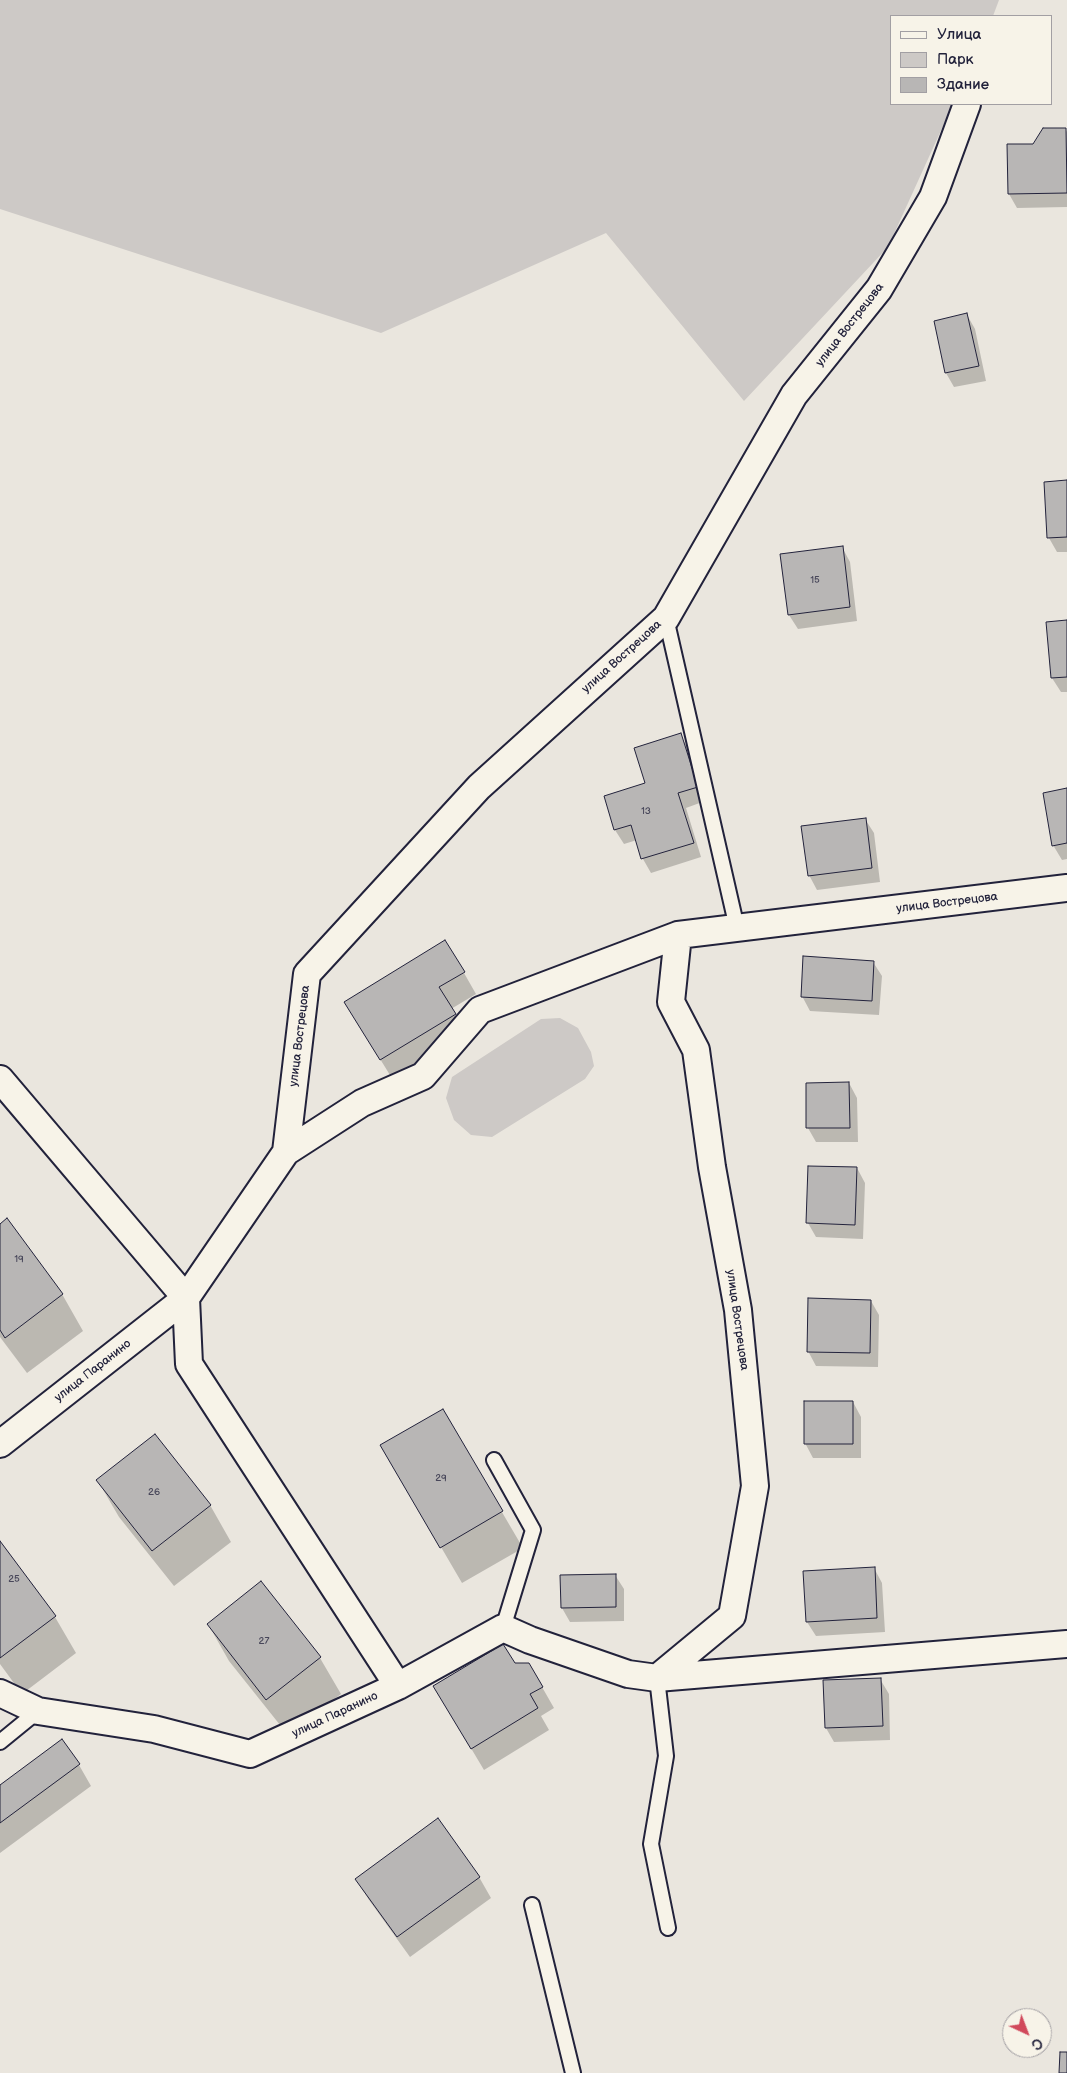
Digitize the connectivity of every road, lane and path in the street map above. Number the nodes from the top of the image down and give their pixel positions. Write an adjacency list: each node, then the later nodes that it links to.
1 (967, 105): 2 (street, улица Вострецова)
2 (666, 618): 4 (lane); 7 (street, улица Вострецова)
3 (1067, 888): 4 (street, улица Вострецова)
4 (737, 928): 5 (street, улица Вострецова)
5 (678, 935): 7 (street, улица Вострецова); 13 (street, улица Вострецова)
6 (0, 1079): 8 (street)
7 (286, 1152): 8 (street, улица Вострецова)
8 (186, 1298): 9 (street, улица Паранино); 14 (street)
9 (0, 1444)
10 (494, 1460): 11 (lane)
11 (503, 1628): 13 (street); 14 (street, улица Паранино)
12 (1067, 1644): 13 (street)
13 (657, 1678): 19 (lane)
14 (398, 1686): 16 (street, улица Паранино)
15 (0, 1693): 16 (street, улица Паранино)
16 (38, 1711): 17 (lane)
17 (0, 1742)
18 (532, 1905): 20 (lane)
19 (668, 1928)
20 (573, 2073)

